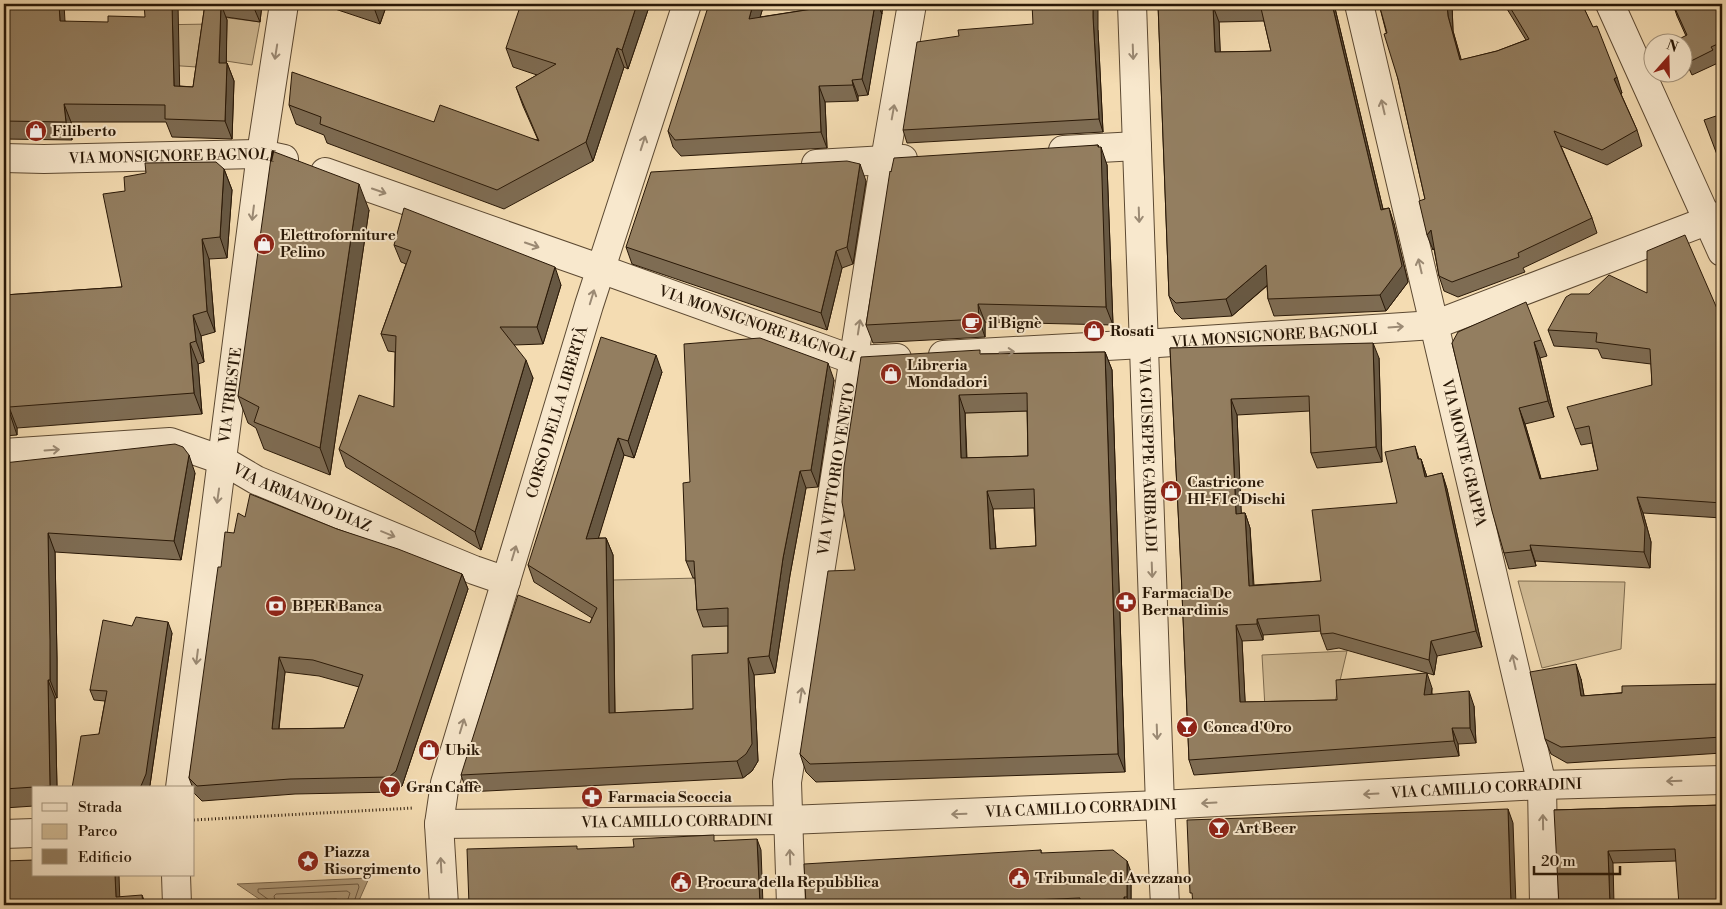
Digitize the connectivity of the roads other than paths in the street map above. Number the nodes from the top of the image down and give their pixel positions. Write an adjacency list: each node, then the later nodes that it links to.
1 (284, 4): 9 (street, VIA TRIESTE, one-way to 9)
2 (687, 4): 15 (street, CORSO DELLA LIBERTÀ, one-way to 2)
3 (912, 4): 12 (street, VIA VITTORIO VENETO, one-way to 3)
4 (1132, 4): 7 (street, VIA GIUSEPPE GARIBALDI, one-way to 7)
5 (1359, 4): 19 (street, VIA MONTE GRAPPA, one-way to 5)
6 (1610, 4): 16 (street)
7 (1137, 146): 8 (street); 20 (street, VIA GIUSEPPE GARIBALDI, one-way to 20)
8 (1040, 151)
9 (261, 154): 10 (street, VIA MONSIGNORE BAGNOLI); 18 (street, VIA MONSIGNORE BAGNOLI, one-way to 18); 23 (street, VIA TRIESTE, one-way to 23)
10 (4, 158)
11 (924, 158): 12 (street)
12 (885, 160): 13 (street); 21 (street, VIA VITTORIO VENETO, one-way to 12)
13 (788, 166)
14 (662, 172): 15 (street)
15 (633, 174): 18 (street, CORSO DELLA LIBERTÀ)
16 (1715, 217): 17 (street); 19 (street, VIA MONSIGNORE BAGNOLI)
17 (1722, 252)
18 (601, 268): 21 (street, VIA MONSIGNORE BAGNOLI); 24 (street, CORSO DELLA LIBERTÀ, one-way to 18)
19 (1434, 325): 20 (street, VIA MONSIGNORE BAGNOLI, one-way to 19); 26 (street, VIA MONTE GRAPPA, one-way to 19)
20 (1144, 344): 21 (street, VIA MONSIGNORE BAGNOLI, one-way to 20); 28 (street, VIA GIUSEPPE GARIBALDI, one-way to 28)
21 (854, 360): 29 (street, VIA VITTORIO VENETO, one-way to 21)
22 (4, 453): 23 (street, VIA ARMANDO DIAZ, one-way to 23)
23 (222, 460): 24 (street, VIA ARMANDO DIAZ, one-way to 24); 27 (street, VIA TRIESTE, one-way to 27)
24 (506, 581): 30 (street, CORSO DELLA LIBERTÀ, one-way to 24)
25 (1722, 780): 26 (street, VIA CAMILLO CORRADINI, one-way to 26)
26 (1542, 785): 28 (street, VIA CAMILLO CORRADINI, one-way to 28); 38 (street, VIA MONTE GRAPPA, one-way to 26)
27 (180, 786)
28 (1160, 805): 29 (street, VIA CAMILLO CORRADINI, one-way to 29); 37 (street, VIA GIUSEPPE GARIBALDI)
29 (788, 820): 30 (street, VIA CAMILLO CORRADINI); 36 (street, VIA VITTORIO VENETO, one-way to 29)
30 (439, 824): 35 (street, CORSO DELLA LIBERTÀ, one-way to 30)
31 (32, 833): 32 (street)
32 (4, 834)
33 (176, 876): 34 (street)
34 (177, 905)
35 (444, 905)
36 (791, 905)
37 (1165, 905)
38 (1544, 905)

